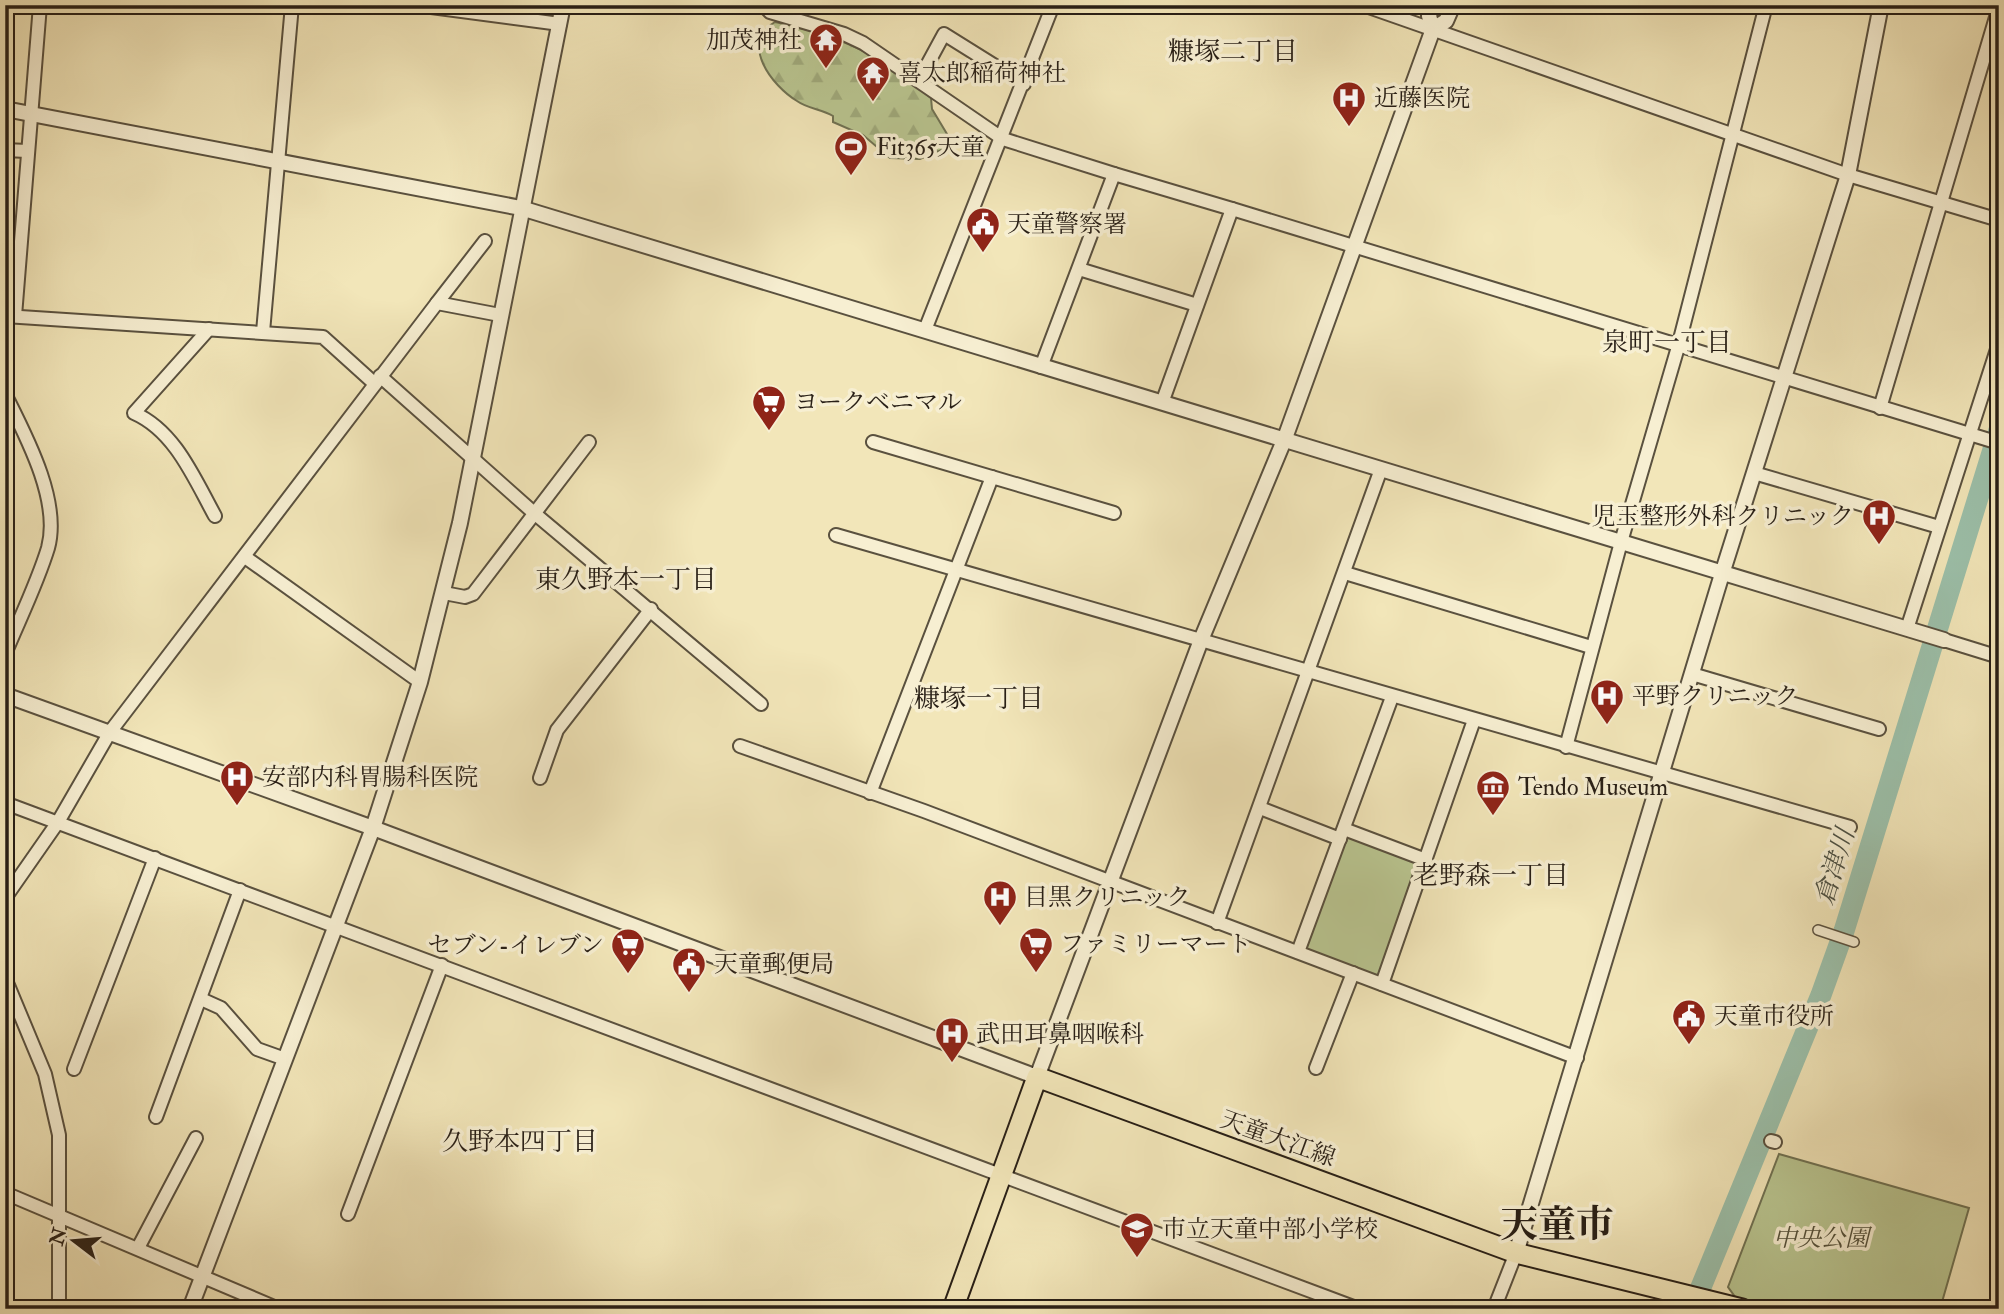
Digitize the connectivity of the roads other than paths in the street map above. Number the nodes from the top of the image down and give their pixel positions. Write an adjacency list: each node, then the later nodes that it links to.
1 (40, 5): 18 (street)
2 (292, 5): 23 (street)
3 (416, 5): 13 (street)
4 (564, 5): 13 (street)
5 (1053, 5): 16 (street)
6 (1363, 5): 14 (street)
7 (1432, 5): 14 (street)
8 (1453, 5): 14 (street)
9 (1766, 5): 19 (street)
10 (1881, 5): 25 (street)
11 (769, 7): 15 (street)
12 (1999, 7): 26 (street)
13 (559, 24): 27 (street)
14 (1433, 29): 19 (street); 31 (street)
15 (919, 80): 16 (street); 20 (street)
16 (1024, 84): 20 (street)
17 (5, 109): 18 (street)
18 (30, 113): 22 (street); 23 (street)
19 (1731, 134): 25 (street); 41 (street)
20 (1003, 139): 24 (street); 38 (street)
21 (5, 150): 22 (street)
22 (27, 151): 36 (street)
23 (280, 162): 27 (street); 39 (street)
24 (1114, 174): 28 (street); 32 (street)
25 (1848, 175): 26 (street); 43 (street)
26 (1940, 204): 29 (street); 47 (street)
27 (521, 208): 35 (street); 38 (street)
28 (1232, 209): 31 (street); 34 (street)
29 (1999, 220)
30 (485, 241): 33 (street)
31 (1352, 247): 41 (street); 49 (street)
32 (1079, 269): 34 (street); 42 (street)
33 (437, 303): 35 (street); 44 (street)
34 (1196, 305): 46 (street)
35 (500, 315): 53 (street)
36 (10, 316): 37 (street)
37 (209, 329): 39 (street); 59 (street)
38 (925, 330): 42 (street)
39 (262, 332): 44 (street)
40 (1999, 343): 48 (street)
41 (1678, 347): 43 (street); 62 (street)
42 (1041, 367): 46 (street)
43 (1784, 378): 47 (street); 55 (street)
44 (378, 380): 53 (street); 63 (street)
45 (5, 394): 73 (street)
46 (1162, 403): 49 (street)
47 (1880, 408): 48 (street)
48 (1972, 435): 52 (street); 60 (street)
49 (1285, 438): 54 (street); 70 (street)
50 (589, 442): 57 (street)
51 (873, 442): 56 (street)
52 (1999, 443)
53 (472, 457): 57 (street); 67 (street)
54 (1381, 469): 62 (street); 65 (street)
55 (1754, 473): 60 (street); 66 (street)
56 (992, 477): 58 (street); 64 (street)
57 (534, 513): 67 (street); 68 (street)
58 (1114, 513)
59 (215, 516)
60 (1939, 527): 69 (street)
61 (836, 535): 64 (street)
62 (1621, 542): 66 (street); 72 (street)
63 (245, 557): 77 (street); 83 (street)
64 (955, 569): 70 (street); 88 (street)
65 (1346, 573): 72 (street); 75 (street)
66 (1722, 574): 69 (street); 76 (street)
67 (444, 593): 77 (street)
68 (651, 609): 80 (street); 87 (street)
69 (1910, 630): 71 (street)
70 (1201, 640): 75 (street); 97 (street)
71 (1944, 640): 74 (street)
72 (1591, 647): 85 (street)
73 (5, 654)
74 (1999, 657)
75 (1309, 673): 79 (street); 90 (street)
76 (1692, 674): 82 (street); 86 (street)
77 (420, 682): 93 (street)
78 (5, 695): 83 (street)
79 (1392, 697): 81 (street); 94 (street)
80 (761, 704)
81 (1474, 720): 85 (street); 96 (street)
82 (1879, 729)
83 (110, 732): 91 (street); 93 (street)
84 (740, 746): 88 (street)
85 (1566, 747): 86 (street)
86 (1663, 774): 92 (street); 110 (street)
87 (540, 778)
88 (870, 793): 97 (street)
89 (5, 803): 91 (street)
90 (1260, 808): 94 (street); 100 (street)
91 (58, 822): 95 (street); 99 (street)
92 (1850, 827)
93 (373, 828): 101 (street); 114 (street)
94 (1342, 834): 96 (street); 104 (street)
95 (155, 858): 98 (street); 112 (street)
96 (1426, 860): 108 (street)
97 (1111, 883): 100 (street); 114 (street)
98 (240, 890): 101 (street); 109 (street)
99 (5, 898)
100 (1217, 923): 104 (street)
101 (335, 927): 105 (street); 111 (street)
102 (1818, 930): 103 (street)
103 (1854, 942)
104 (1298, 952): 106 (street)
105 (442, 964): 117 (street); 119 (street)
106 (1353, 973): 108 (street); 113 (street)
107 (5, 978): 120 (street)
108 (1382, 984): 110 (street)
109 (201, 999): 111 (street); 115 (street)
110 (1577, 1058): 122 (street)
111 (285, 1059): 123 (street)
112 (74, 1069)
113 (1316, 1069)
114 (1037, 1077): 117 (main road); 122 (main road, 天童大江線)
115 (156, 1117)
116 (196, 1138): 121 (street)
117 (1002, 1175): 127 (main road); 128 (street)
118 (5, 1193): 120 (street)
119 (348, 1214)
120 (60, 1216): 121 (street); 124 (street)
121 (138, 1248): 123 (street)
122 (1517, 1252): 129 (street); 130 (main road, 天童大江線)
123 (202, 1275): 125 (street); 126 (street)
124 (58, 1309)
125 (190, 1309)
126 (279, 1309)
127 (953, 1309)
128 (1359, 1309)
129 (1494, 1309)
130 (1742, 1309)

